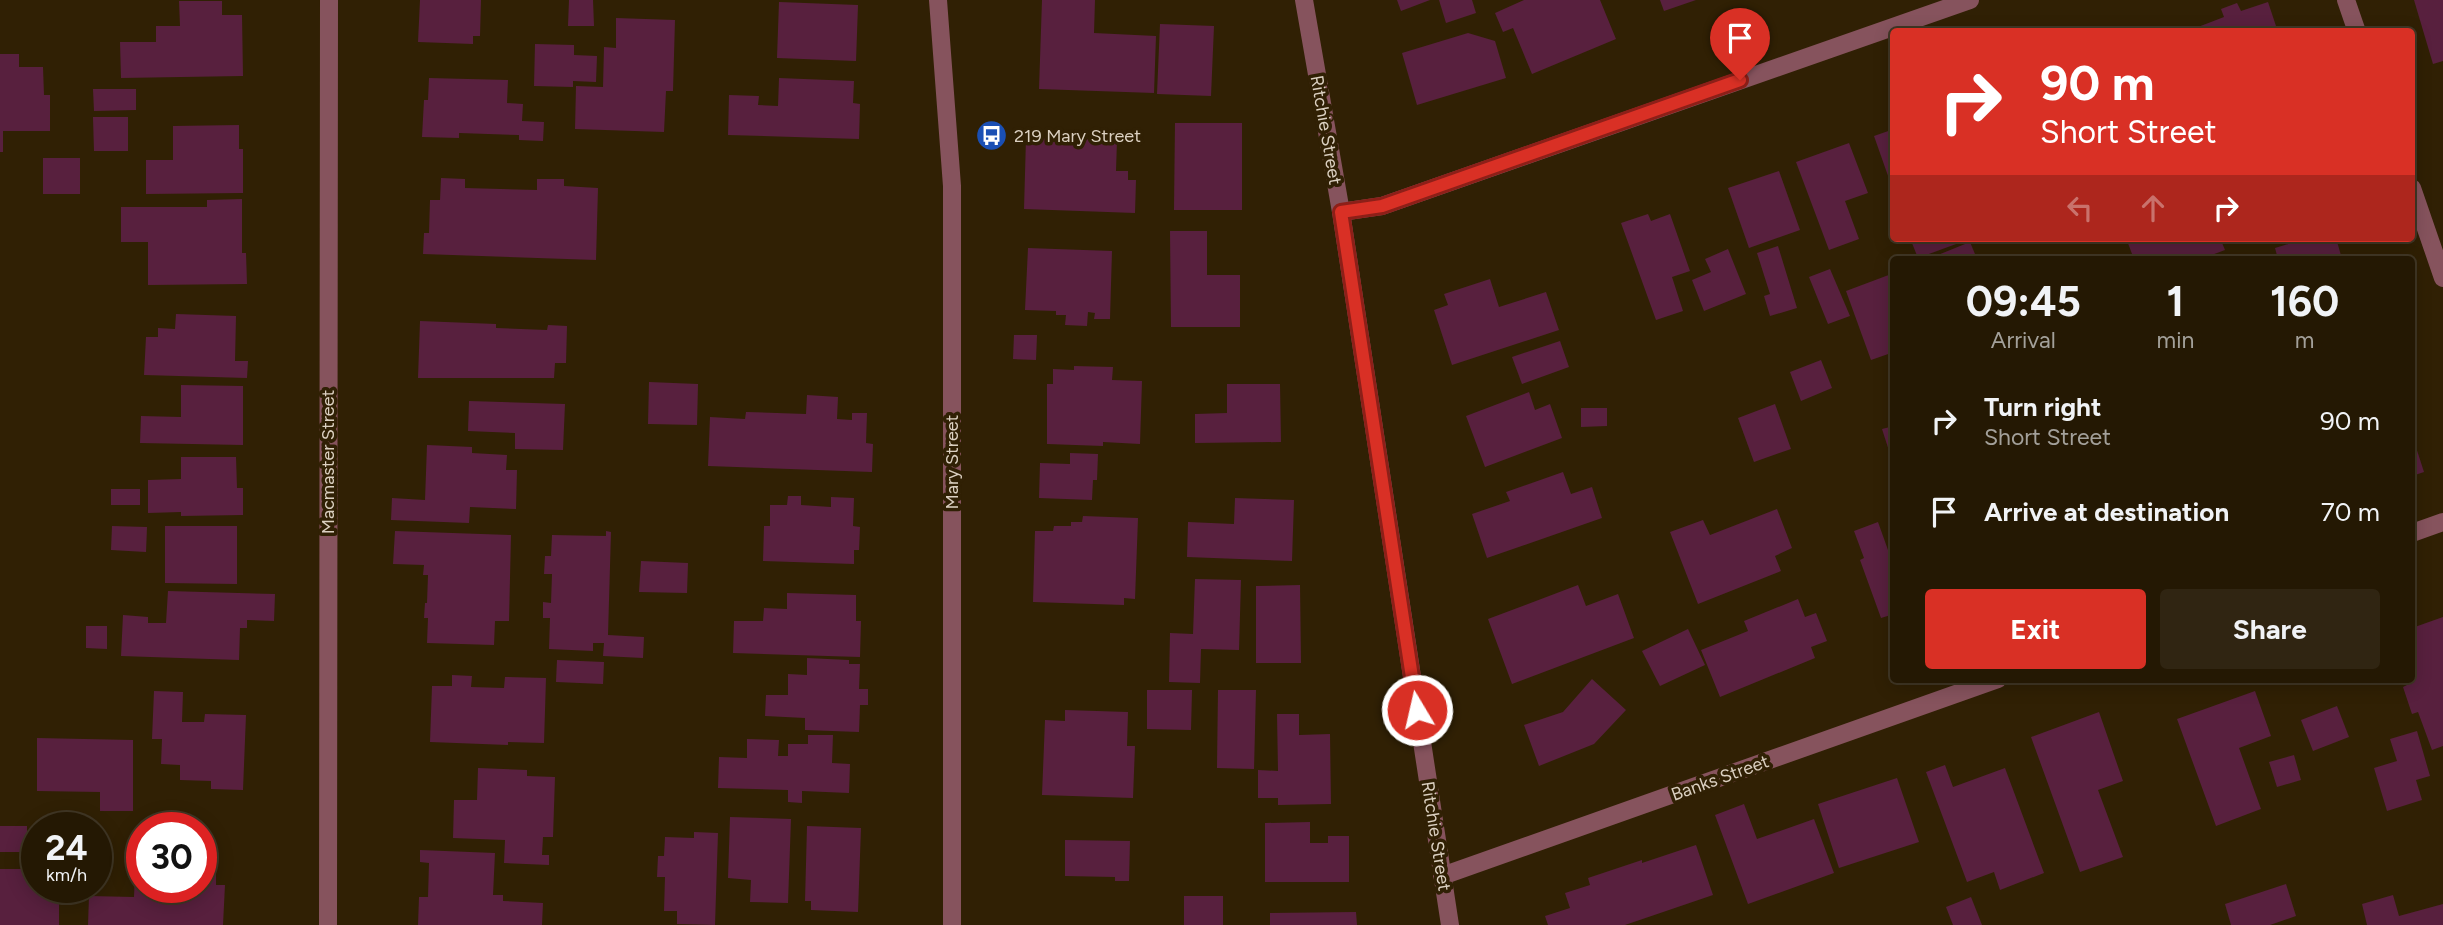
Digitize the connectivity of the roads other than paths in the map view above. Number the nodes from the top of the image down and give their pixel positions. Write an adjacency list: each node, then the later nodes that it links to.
1 (329, 0): 16 (street, Macmaster Street)
2 (939, 0): 17 (street, Mary Street)
3 (1304, 0): 10 (street, Ritchie Street)
4 (1970, 0): 7 (street)
5 (2346, 0): 8 (street)
6 (1890, 28): 10 (street)
7 (1890, 28)
8 (2356, 28)
9 (2415, 197): 11 (street)
10 (1341, 212): 15 (street, Ritchie Street)
11 (2443, 278)
12 (2443, 522): 13 (street)
13 (2415, 532)
14 (1987, 683): 15 (street, Banks Street)
15 (1442, 877): 18 (street, Ritchie Street)
16 (328, 925)
17 (952, 925)
18 (1450, 925)

